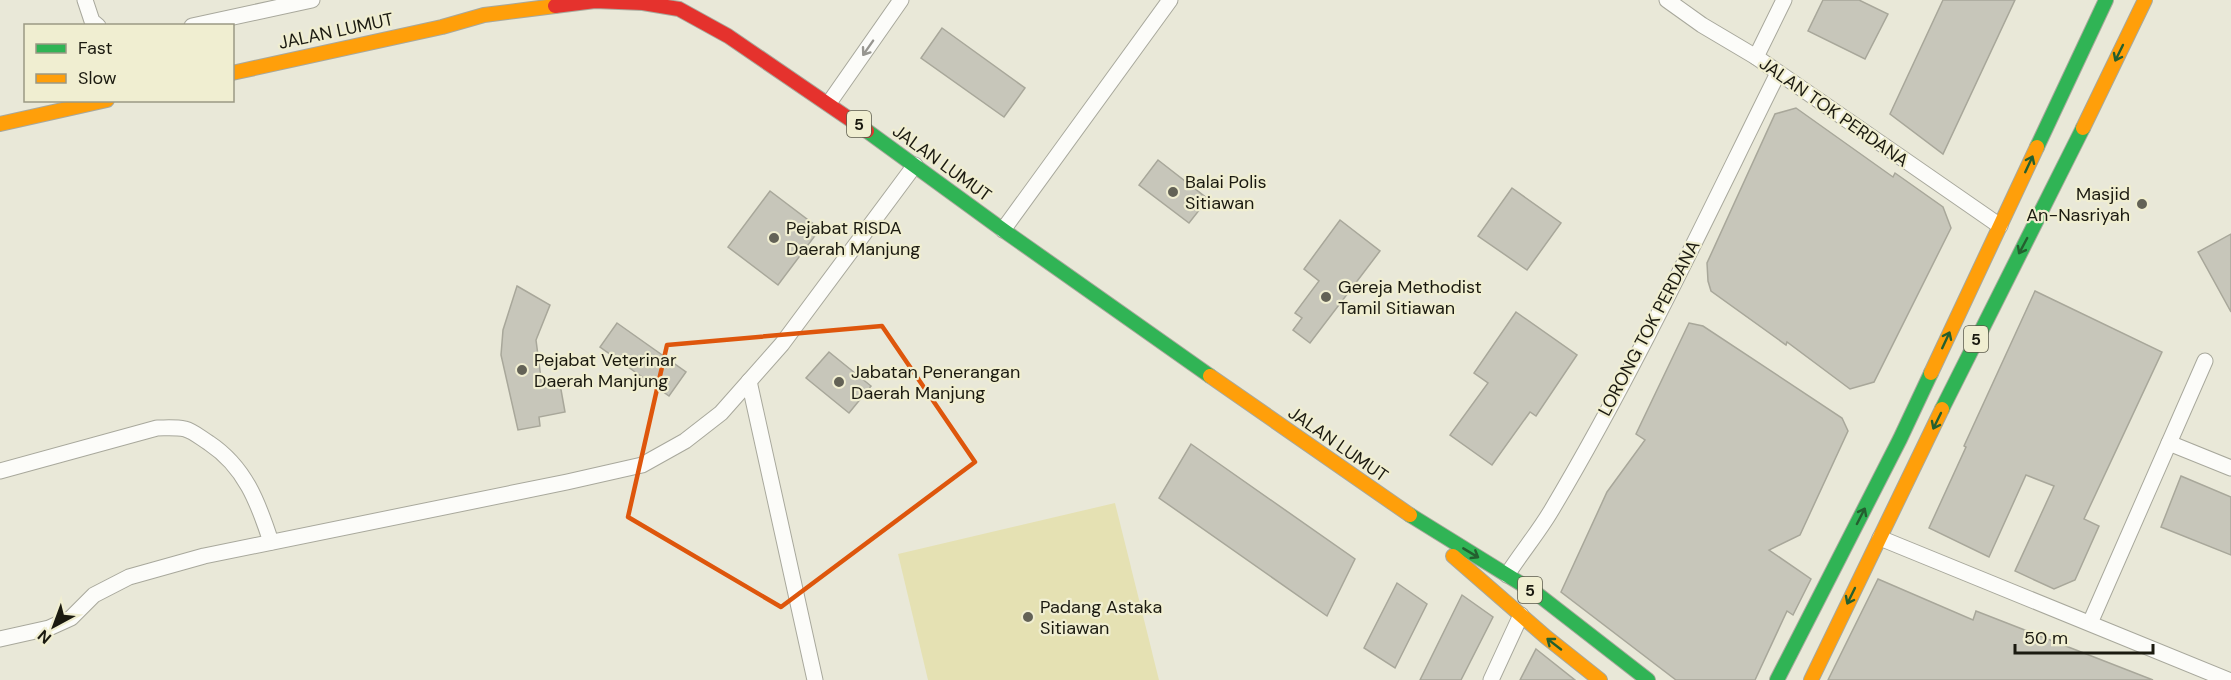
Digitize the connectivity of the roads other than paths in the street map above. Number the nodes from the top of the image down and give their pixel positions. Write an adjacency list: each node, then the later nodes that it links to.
1 (85, 0): 12 (street)
2 (312, 0): 10 (street)
3 (901, 0): 19 (street, one-way to 19)
4 (1170, 0): 23 (street)
5 (1667, 0): 15 (street, JALAN TOK PERDANA)
6 (1784, 0): 15 (street)
7 (2106, 0): 14 (highway, 5)
8 (2112, 0): 14 (highway)
9 (2145, 0): 30 (highway, 5, one-way to 30)
10 (263, 5): 13 (street)
11 (483, 8): 16 (highway, JALAN LUMUT / 5); 19 (highway, JALAN LUMUT / 5)
12 (96, 24)
13 (199, 24)
14 (2087, 42): 22 (highway, 5, one-way to 14)
15 (1756, 57): 17 (street, JALAN TOK PERDANA)
16 (234, 73)
17 (1778, 73): 22 (street, JALAN TOK PERDANA); 32 (street, LORONG TOK PERDANA)
18 (98, 102): 20 (highway)
19 (829, 103): 21 (highway, JALAN LUMUT / 5)
20 (0, 124)
21 (915, 165): 23 (highway, JALAN LUMUT / 5); 25 (street)
22 (2000, 226): 40 (highway, 5, one-way to 22)
23 (1003, 230): 29 (highway, JALAN LUMUT / 5)
24 (2205, 361): 26 (street)
25 (749, 381): 31 (street); 36 (street)
26 (2169, 443): 27 (street); 34 (street)
27 (2231, 468)
28 (0, 471): 31 (street)
29 (1403, 511): 32 (highway, JALAN LUMUT / 5, one-way to 32); 33 (highway, JALAN LUMUT / 5)
30 (1880, 538): 34 (street); 41 (highway, 5, one-way to 41)
31 (271, 542): 35 (street)
32 (1507, 575): 39 (highway, JALAN LUMUT / 5)
33 (1521, 615): 37 (street); 38 (highway, JALAN LUMUT / 5, one-way to 33)
34 (2090, 623): 42 (street)
35 (0, 639)
36 (815, 680)
37 (1491, 680)
38 (1600, 680)
39 (1648, 680)
40 (1777, 680)
41 (1811, 680)
42 (2228, 680)

